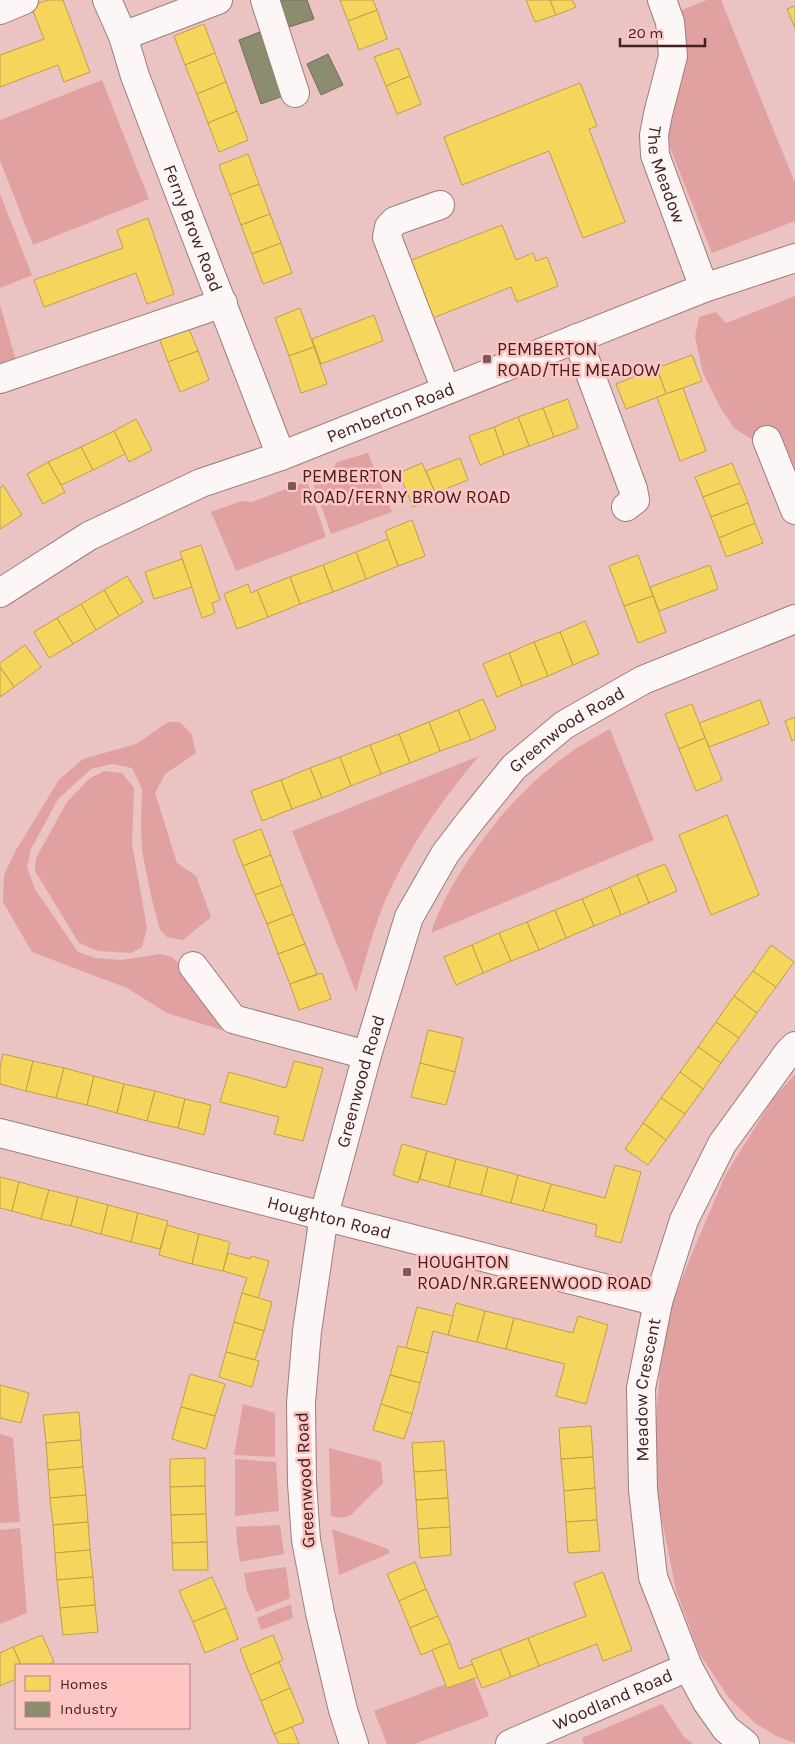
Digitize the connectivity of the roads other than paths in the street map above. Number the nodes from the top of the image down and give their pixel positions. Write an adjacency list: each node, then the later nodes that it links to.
1 (24, 0): 6 (street)
2 (107, 0): 7 (street, Ferny Brow Road)
3 (218, 0): 7 (street)
4 (265, 0): 8 (street)
5 (662, 0): 11 (street, The Meadow)
6 (0, 10)
7 (123, 36): 12 (street, Ferny Brow Road)
8 (296, 93)
9 (440, 205): 15 (street)
10 (795, 258): 11 (street, Pemberton Road)
11 (704, 288): 13 (street, Pemberton Road)
12 (223, 303): 14 (street); 17 (street, Ferny Brow Road)
13 (577, 338): 15 (street, Pemberton Road); 18 (street)
14 (0, 379)
15 (446, 390): 17 (street, Pemberton Road)
16 (767, 440): 19 (street)
17 (281, 456): 20 (street, Pemberton Road)
18 (626, 507)
19 (795, 510)
20 (0, 593)
21 (795, 620): 24 (street, Greenwood Road)
22 (193, 966): 24 (street)
23 (795, 1046): 27 (street, Meadow Crescent)
24 (367, 1055): 26 (street, Greenwood Road)
25 (0, 1132): 26 (street, Houghton Road)
26 (324, 1215): 27 (street, Houghton Road); 29 (street, Greenwood Road)
27 (658, 1302): 28 (street, Meadow Crescent)
28 (688, 1668): 30 (street, Woodland Road); 31 (street, Meadow Crescent)
29 (354, 1744)
30 (510, 1744)
31 (745, 1744)

